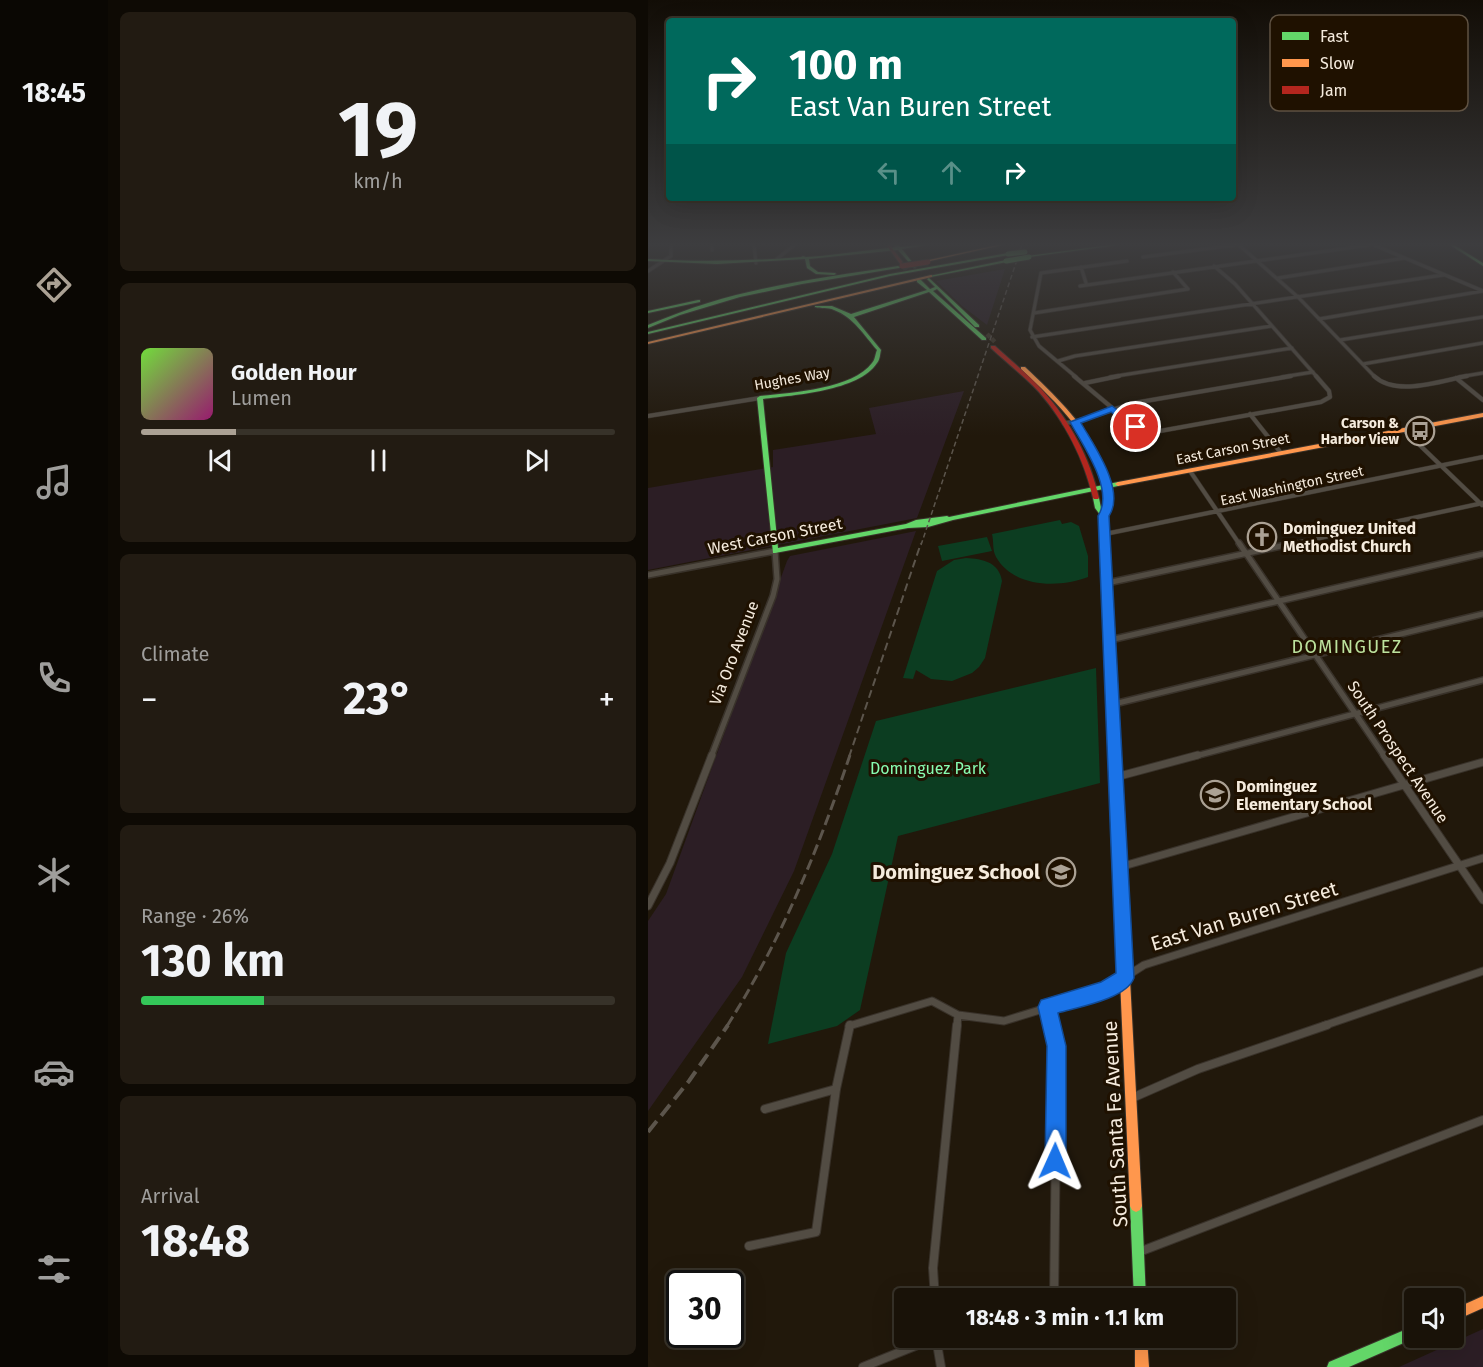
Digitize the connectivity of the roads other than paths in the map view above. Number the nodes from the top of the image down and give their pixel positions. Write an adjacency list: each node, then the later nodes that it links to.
1 (693, 309): 23 (main road)
2 (755, 309): 16 (main road)
3 (765, 309): 24 (main road)
4 (793, 309): 17 (main road)
5 (807, 309): 17 (main road)
6 (834, 309): 19 (main road)
7 (848, 309): 19 (main road)
8 (873, 309): 19 (main road)
9 (955, 309): 25 (main road)
10 (1035, 309): 18 (street)
11 (1063, 309): 18 (street)
12 (1222, 309): 26 (street)
13 (1258, 309): 22 (street)
14 (1309, 309): 21 (street)
15 (1379, 309): 21 (street)
16 (739, 313): 23 (main road); 24 (main road)
17 (776, 313): 28 (main road)
18 (1034, 313): 26 (street)
19 (851, 316): 38 (main road, Hughes Way)
20 (1483, 317): 27 (street)
21 (1319, 319): 27 (street)
22 (1272, 326): 30 (street); 31 (street)
23 (648, 328)
24 (648, 336)
25 (986, 337)
26 (1032, 337): 31 (street)
27 (1340, 340): 32 (street)
28 (648, 343)
29 (1483, 343): 32 (street)
30 (1292, 348): 33 (street); 36 (street)
31 (1058, 361): 36 (street)
32 (1363, 364): 37 (street)
33 (1313, 372): 40 (street); 41 (street)
34 (1483, 373): 35 (street)
35 (1456, 378): 37 (street); 39 (street)
36 (1085, 383): 40 (street)
37 (1387, 385)
38 (760, 398): 43 (street, Hughes Way); 58 (main road, Via Oro Avenue)
39 (1483, 400)
40 (1112, 409): 41 (street); 44 (street)
41 (1250, 414): 47 (street)
42 (1483, 415): 46 (main road, East Carson Street)
43 (648, 416)
44 (1075, 422): 45 (street); 45 (main road, South Santa Fe Avenue); 51 (main road, South Santa Fe Avenue)
45 (1065, 423): 52 (main road, South Santa Fe Avenue)
46 (1404, 430): 47 (main road, East Carson Street); 49 (street)
47 (1281, 453): 50 (main road, East Carson Street)
48 (1483, 458): 49 (street, East Washington Street)
49 (1441, 466): 53 (street); 54 (street, East Washington Street)
50 (1190, 471): 51 (main road, East Carson Street); 54 (street, South Prospect Avenue)
51 (1107, 487): 52 (main road, East Carson Street); 55 (main road, South Santa Fe Avenue)
52 (1097, 489): 55 (main road, South Santa Fe Avenue); 56 (main road, East Carson Street)
53 (1482, 504): 59 (street)
54 (1218, 512): 57 (street, East Washington Street); 59 (street, South Prospect Avenue)
55 (1104, 516): 57 (main road, South Santa Fe Avenue)
56 (952, 518): 58 (main road, West Carson Street)
57 (1105, 534): 62 (main road, South Santa Fe Avenue)
58 (775, 551): 61 (street, West Carson Street); 77 (street, Via Oro Avenue)
59 (1246, 553): 62 (street); 63 (street, South Prospect Avenue)
60 (1483, 554): 63 (street)
61 (648, 575)
62 (1107, 583): 65 (main road, South Santa Fe Avenue)
63 (1279, 601): 65 (street); 66 (street, South Prospect Avenue)
64 (1483, 614): 66 (street)
65 (1110, 640): 68 (main road, South Santa Fe Avenue)
66 (1316, 655): 68 (street); 69 (street, South Prospect Avenue)
67 (1483, 680): 69 (street)
68 (1114, 704): 71 (main road, South Santa Fe Avenue)
69 (1356, 714): 71 (street); 72 (street, South Prospect Avenue)
70 (1483, 762): 72 (street)
71 (1116, 777): 75 (main road, South Santa Fe Avenue)
72 (1404, 785): 74 (street, South Prospect Avenue); 75 (street)
73 (1483, 858): 74 (street, East Van Buren Street)
74 (1459, 865): 76 (street, South Prospect Avenue); 79 (street, East Van Buren Street)
75 (1119, 867): 79 (main road, South Santa Fe Avenue)
76 (1483, 900)
77 (648, 906)
78 (1483, 971): 83 (street)
79 (1125, 978): 80 (street, East Van Buren Street); 83 (main road, South Santa Fe Avenue)
80 (1047, 1007): 81 (street, East Van Buren Street); 89 (street)
81 (958, 1015): 82 (street, East Van Buren Street); 88 (street)
82 (836, 1089): 84 (street); 86 (street)
83 (1132, 1098): 87 (main road, South Santa Fe Avenue)
84 (765, 1109)
85 (1483, 1120): 87 (street)
86 (749, 1246)
87 (1139, 1252): 90 (main road, South Santa Fe Avenue)
88 (934, 1288)
89 (1054, 1288)
90 (1140, 1288)
91 (1483, 1302): 92 (main road)
92 (1464, 1311)
93 (1404, 1336): 100 (main road)
94 (910, 1348): 97 (street)
95 (937, 1348): 98 (street)
96 (1141, 1348): 99 (main road)
97 (862, 1367)
98 (941, 1367)
99 (1142, 1367)
100 (1335, 1367)

